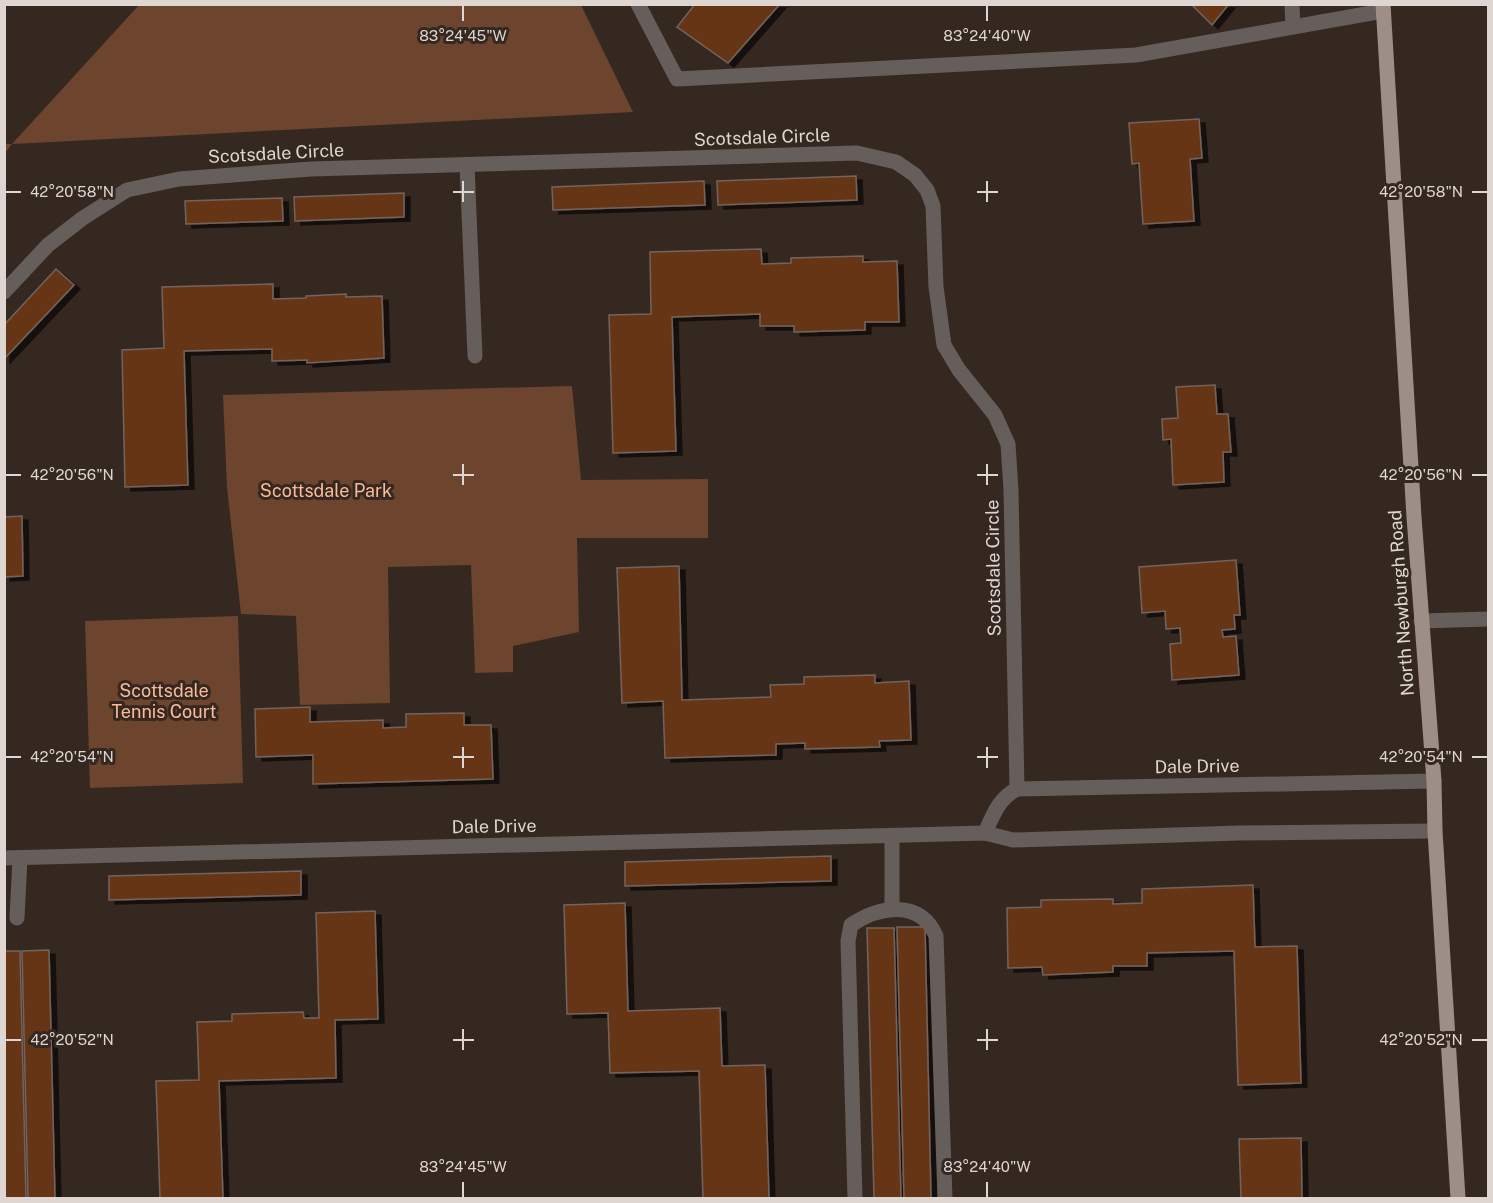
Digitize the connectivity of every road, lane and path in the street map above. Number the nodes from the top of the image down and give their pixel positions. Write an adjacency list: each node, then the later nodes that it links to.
1 (638, 4): 4 (street)
2 (1292, 4): 4 (street)
3 (1383, 8): 4 (street); 9 (main road, North Newburgh Road)
4 (1293, 27)
5 (467, 165): 6 (street, Scotsdale Circle); 7 (street); 11 (street, Scotsdale Circle)
6 (4, 292)
7 (475, 356)
8 (1488, 619): 9 (street)
9 (1421, 621): 10 (main road, North Newburgh Road)
10 (1434, 781): 11 (street, Dale Drive); 12 (main road, North Newburgh Road)
11 (1017, 789): 13 (street)
12 (1435, 831): 13 (street, Dale Drive); 20 (main road, North Newburgh Road)
13 (985, 833): 14 (street, Dale Drive)
14 (892, 836): 15 (street, Dale Drive); 16 (street)
15 (12, 858): 17 (street)
16 (892, 909): 18 (street); 19 (street)
17 (17, 918)
18 (855, 1198)
19 (945, 1198)
20 (1458, 1198)

